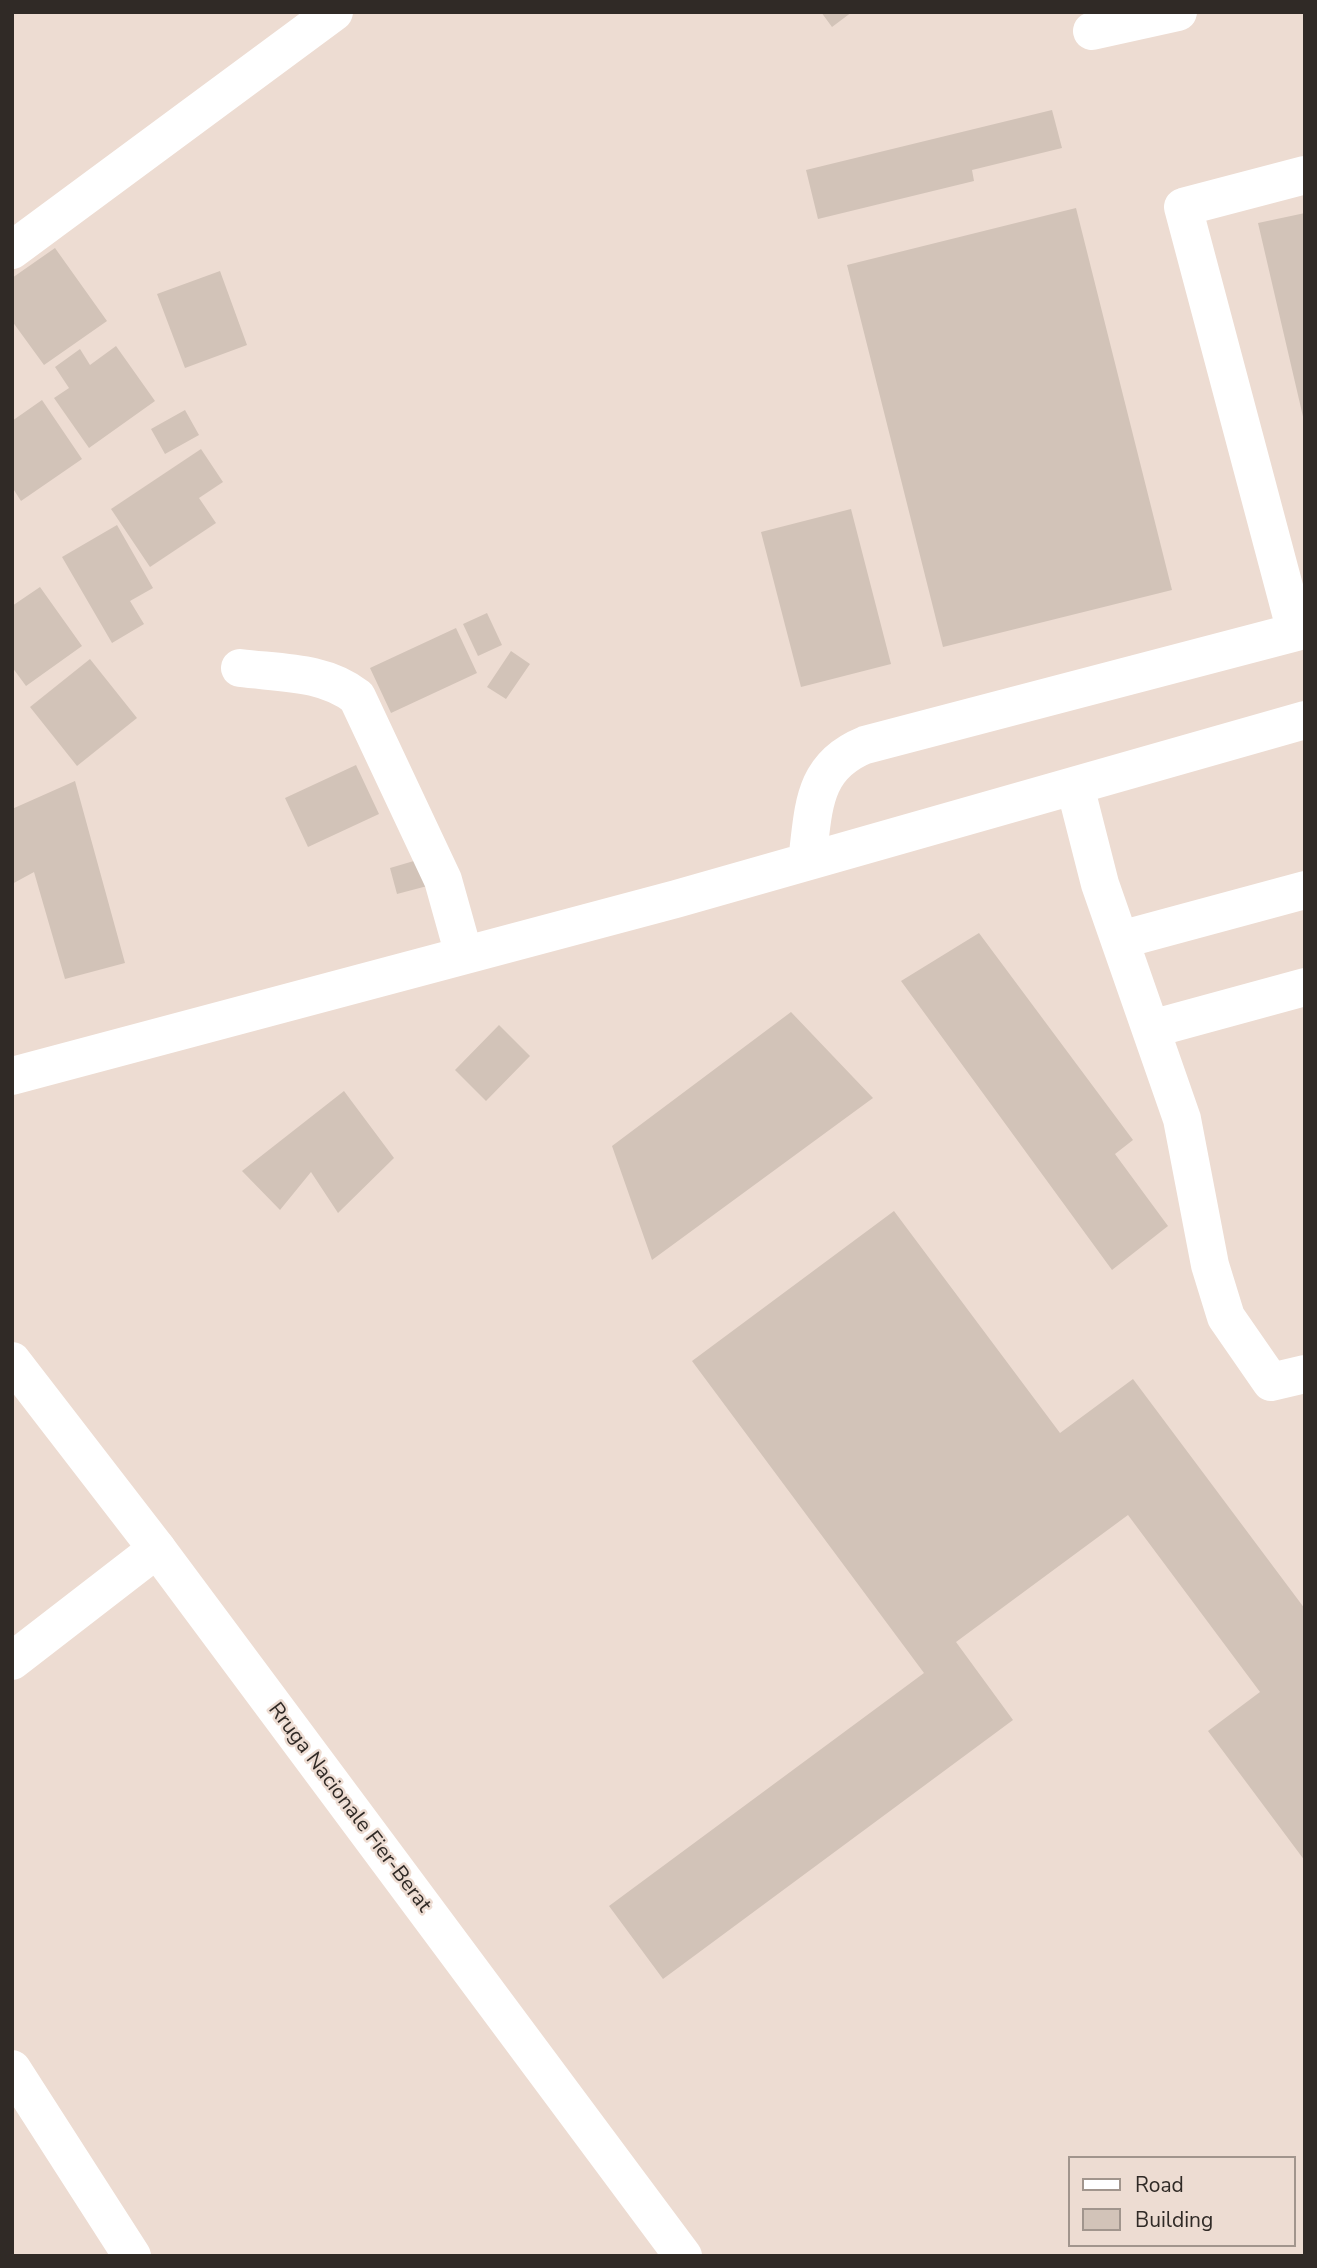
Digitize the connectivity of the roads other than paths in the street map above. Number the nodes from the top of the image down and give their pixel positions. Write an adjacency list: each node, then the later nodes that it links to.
1 (334, 12): 5 (street)
2 (1178, 12): 3 (street)
3 (1092, 31)
4 (1305, 175): 9 (street)
5 (12, 250)
6 (240, 668): 12 (street)
7 (1305, 720): 8 (street)
8 (1075, 786): 9 (street); 11 (street)
9 (807, 861): 12 (street)
10 (1305, 890): 11 (street)
11 (1120, 940): 14 (street)
12 (464, 955): 15 (street)
13 (1305, 987): 14 (street)
14 (1151, 1029): 17 (street)
15 (12, 1076)
16 (12, 1362): 18 (street, Rruga Nacionale Fier-Berat)
17 (1305, 1374)
18 (157, 1549): 19 (street); 22 (street, Rruga Nacionale Fier-Berat)
19 (12, 1661)
20 (19, 2093): 21 (street)
21 (123, 2253)
22 (683, 2256)

